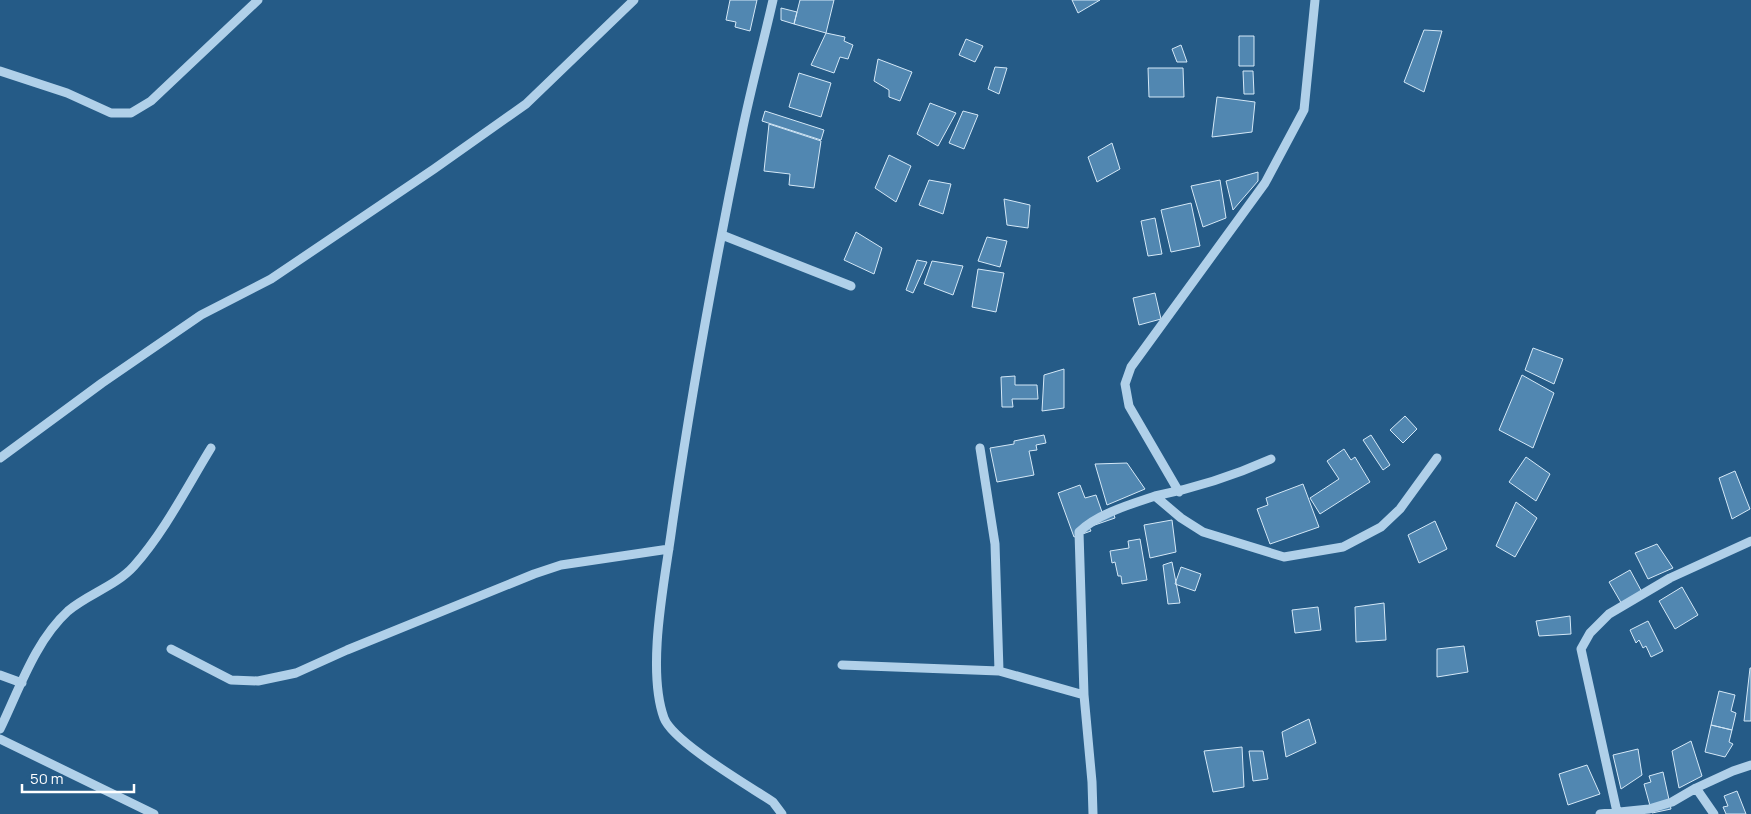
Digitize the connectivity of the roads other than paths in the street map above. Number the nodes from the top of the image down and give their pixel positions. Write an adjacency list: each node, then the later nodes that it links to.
1 (258, 0): 5 (street)
2 (634, 0): 10 (street)
3 (773, 0): 6 (street)
4 (1315, 0): 13 (street)
5 (0, 71)
6 (722, 235): 7 (street); 16 (street)
7 (851, 286)
8 (211, 448): 21 (street)
9 (980, 448): 19 (street)
10 (0, 458)
11 (1437, 458): 14 (street)
12 (1271, 460): 13 (street)
13 (1179, 492): 14 (street)
14 (1155, 496): 22 (street)
15 (1751, 541): 27 (street)
16 (669, 549): 17 (street); 29 (street)
17 (171, 649)
18 (842, 665): 19 (street)
19 (999, 670): 22 (street)
20 (0, 675): 21 (street)
21 (22, 683): 23 (street)
22 (1084, 695): 30 (street)
23 (0, 729)
24 (0, 739): 28 (street)
25 (1751, 765): 26 (street)
26 (1696, 788): 27 (street); 32 (street)
27 (1617, 812): 31 (street)
28 (154, 814)
29 (782, 814)
30 (1093, 814)
31 (1600, 814)
32 (1714, 814)

